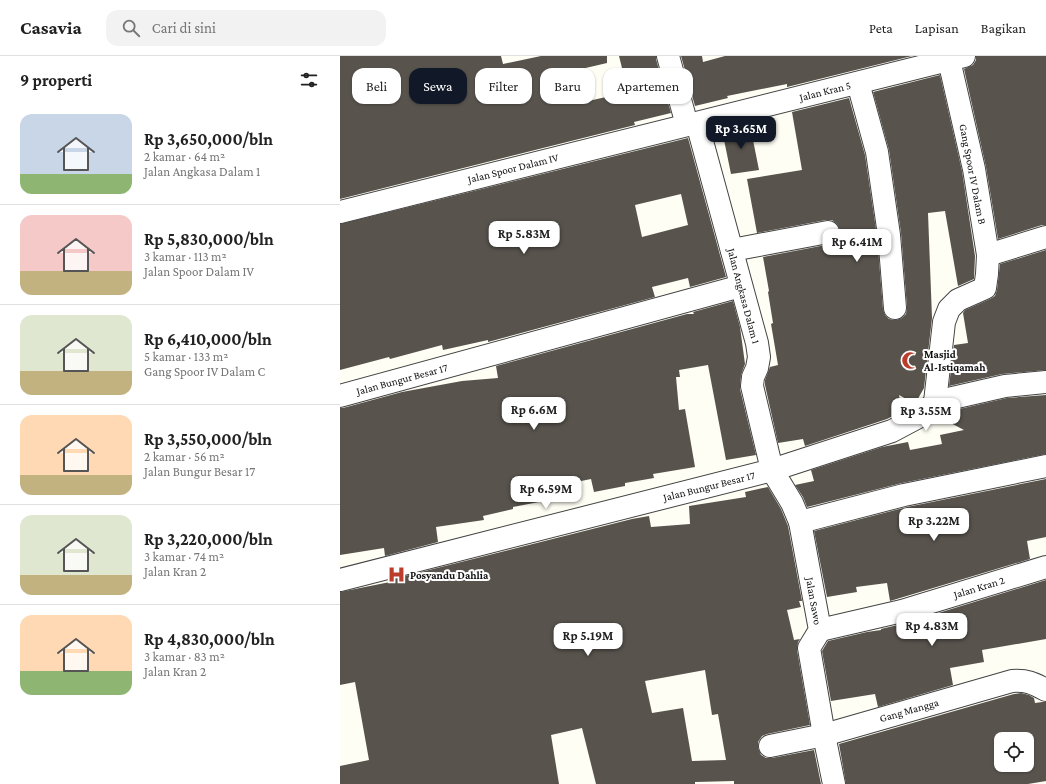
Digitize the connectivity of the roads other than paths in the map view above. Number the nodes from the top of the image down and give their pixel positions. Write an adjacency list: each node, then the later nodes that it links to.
1 (668, 56): 4 (street, Jalan Angkasa Dalam 1)
2 (956, 58): 3 (street, Jalan Kran 5); 9 (street, Gang Spoor IV Dalam B)
3 (858, 83): 4 (street, Jalan Kran 5); 11 (street)
4 (692, 124): 5 (street, Jalan Spoor Dalam IV); 8 (street, Jalan Angkasa Dalam 1)
5 (340, 212)
6 (828, 232): 8 (street)
7 (1046, 237): 9 (street)
8 (732, 250): 10 (street, Jalan Angkasa Dalam 1)
9 (988, 255): 14 (street, Gang Spoor IV Dalam B)
10 (741, 286): 13 (street, Jalan Bungur Besar 17); 16 (street, Jalan Angkasa Dalam 1)
11 (895, 308)
12 (1046, 382): 14 (street)
13 (340, 396)
14 (935, 402): 16 (street, Jalan Bungur Besar 17)
15 (1046, 466): 17 (street)
16 (772, 470): 17 (street, Jalan Sawo); 19 (street, Jalan Bungur Besar 17)
17 (800, 522): 20 (street, Jalan Sawo)
18 (1046, 567): 20 (street, Jalan Kran 2)
19 (340, 580)
20 (820, 630): 22 (street, Jalan Sawo)
21 (1046, 690): 22 (street, Gang Mangga)
22 (824, 735): 23 (street, Gang Mangga); 24 (street, Jalan Sawo)
23 (770, 746)
24 (834, 784)

